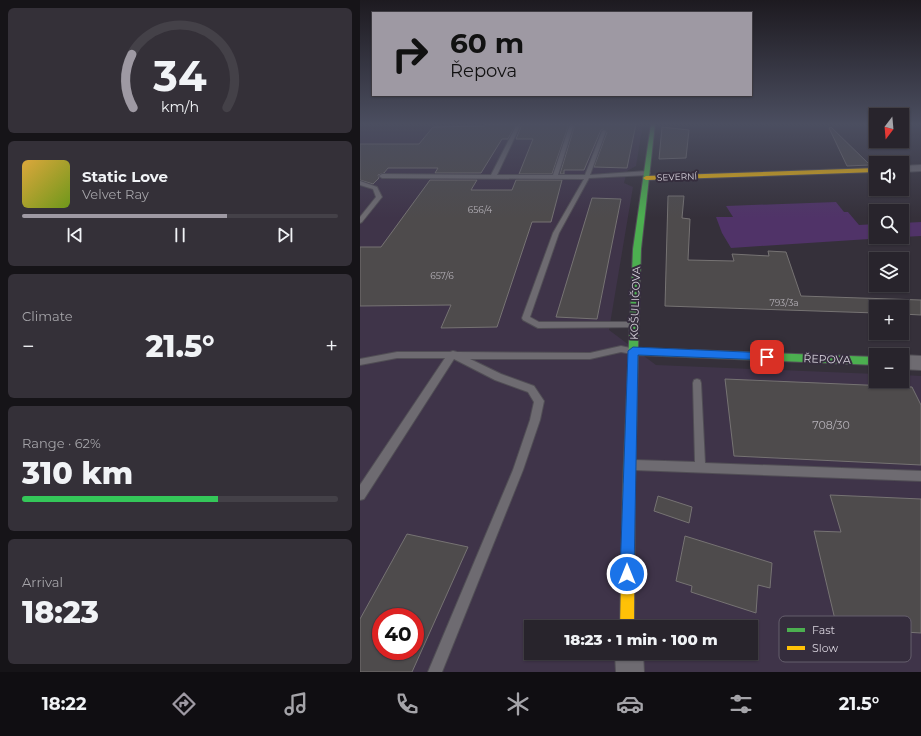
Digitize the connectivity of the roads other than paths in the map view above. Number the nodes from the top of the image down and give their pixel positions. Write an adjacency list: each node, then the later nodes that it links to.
1 (503, 155): 10 (lane)
2 (562, 155): 11 (lane)
3 (595, 155): 12 (lane)
4 (649, 155): 9 (street, KOŠULIČOVA)
5 (921, 168): 6 (street)
6 (909, 169)
7 (869, 170): 9 (street, SEVERNÍ)
8 (382, 176): 10 (lane)
9 (647, 176): 12 (lane); 15 (street, KOŠULIČOVA)
10 (492, 177): 11 (lane)
11 (555, 177): 12 (lane)
12 (587, 177): 15 (lane)
13 (360, 183): 14 (lane)
14 (360, 221)
15 (634, 325): 16 (street, KOŠULIČOVA)
16 (633, 351): 17 (lane); 18 (street, ŘEPOVA); 23 (street, KOŠULIČOVA)
17 (453, 354): 19 (lane); 26 (lane); 29 (lane)
18 (869, 361)
19 (360, 362)
20 (909, 362): 21 (street)
21 (921, 362)
22 (697, 383): 24 (lane)
23 (629, 465): 24 (lane); 27 (street, KOŠULIČOVA)
24 (700, 468): 25 (lane)
25 (921, 476)
26 (360, 495)
27 (627, 620)
28 (629, 660): 30 (street)
29 (435, 672)
30 (630, 672)

